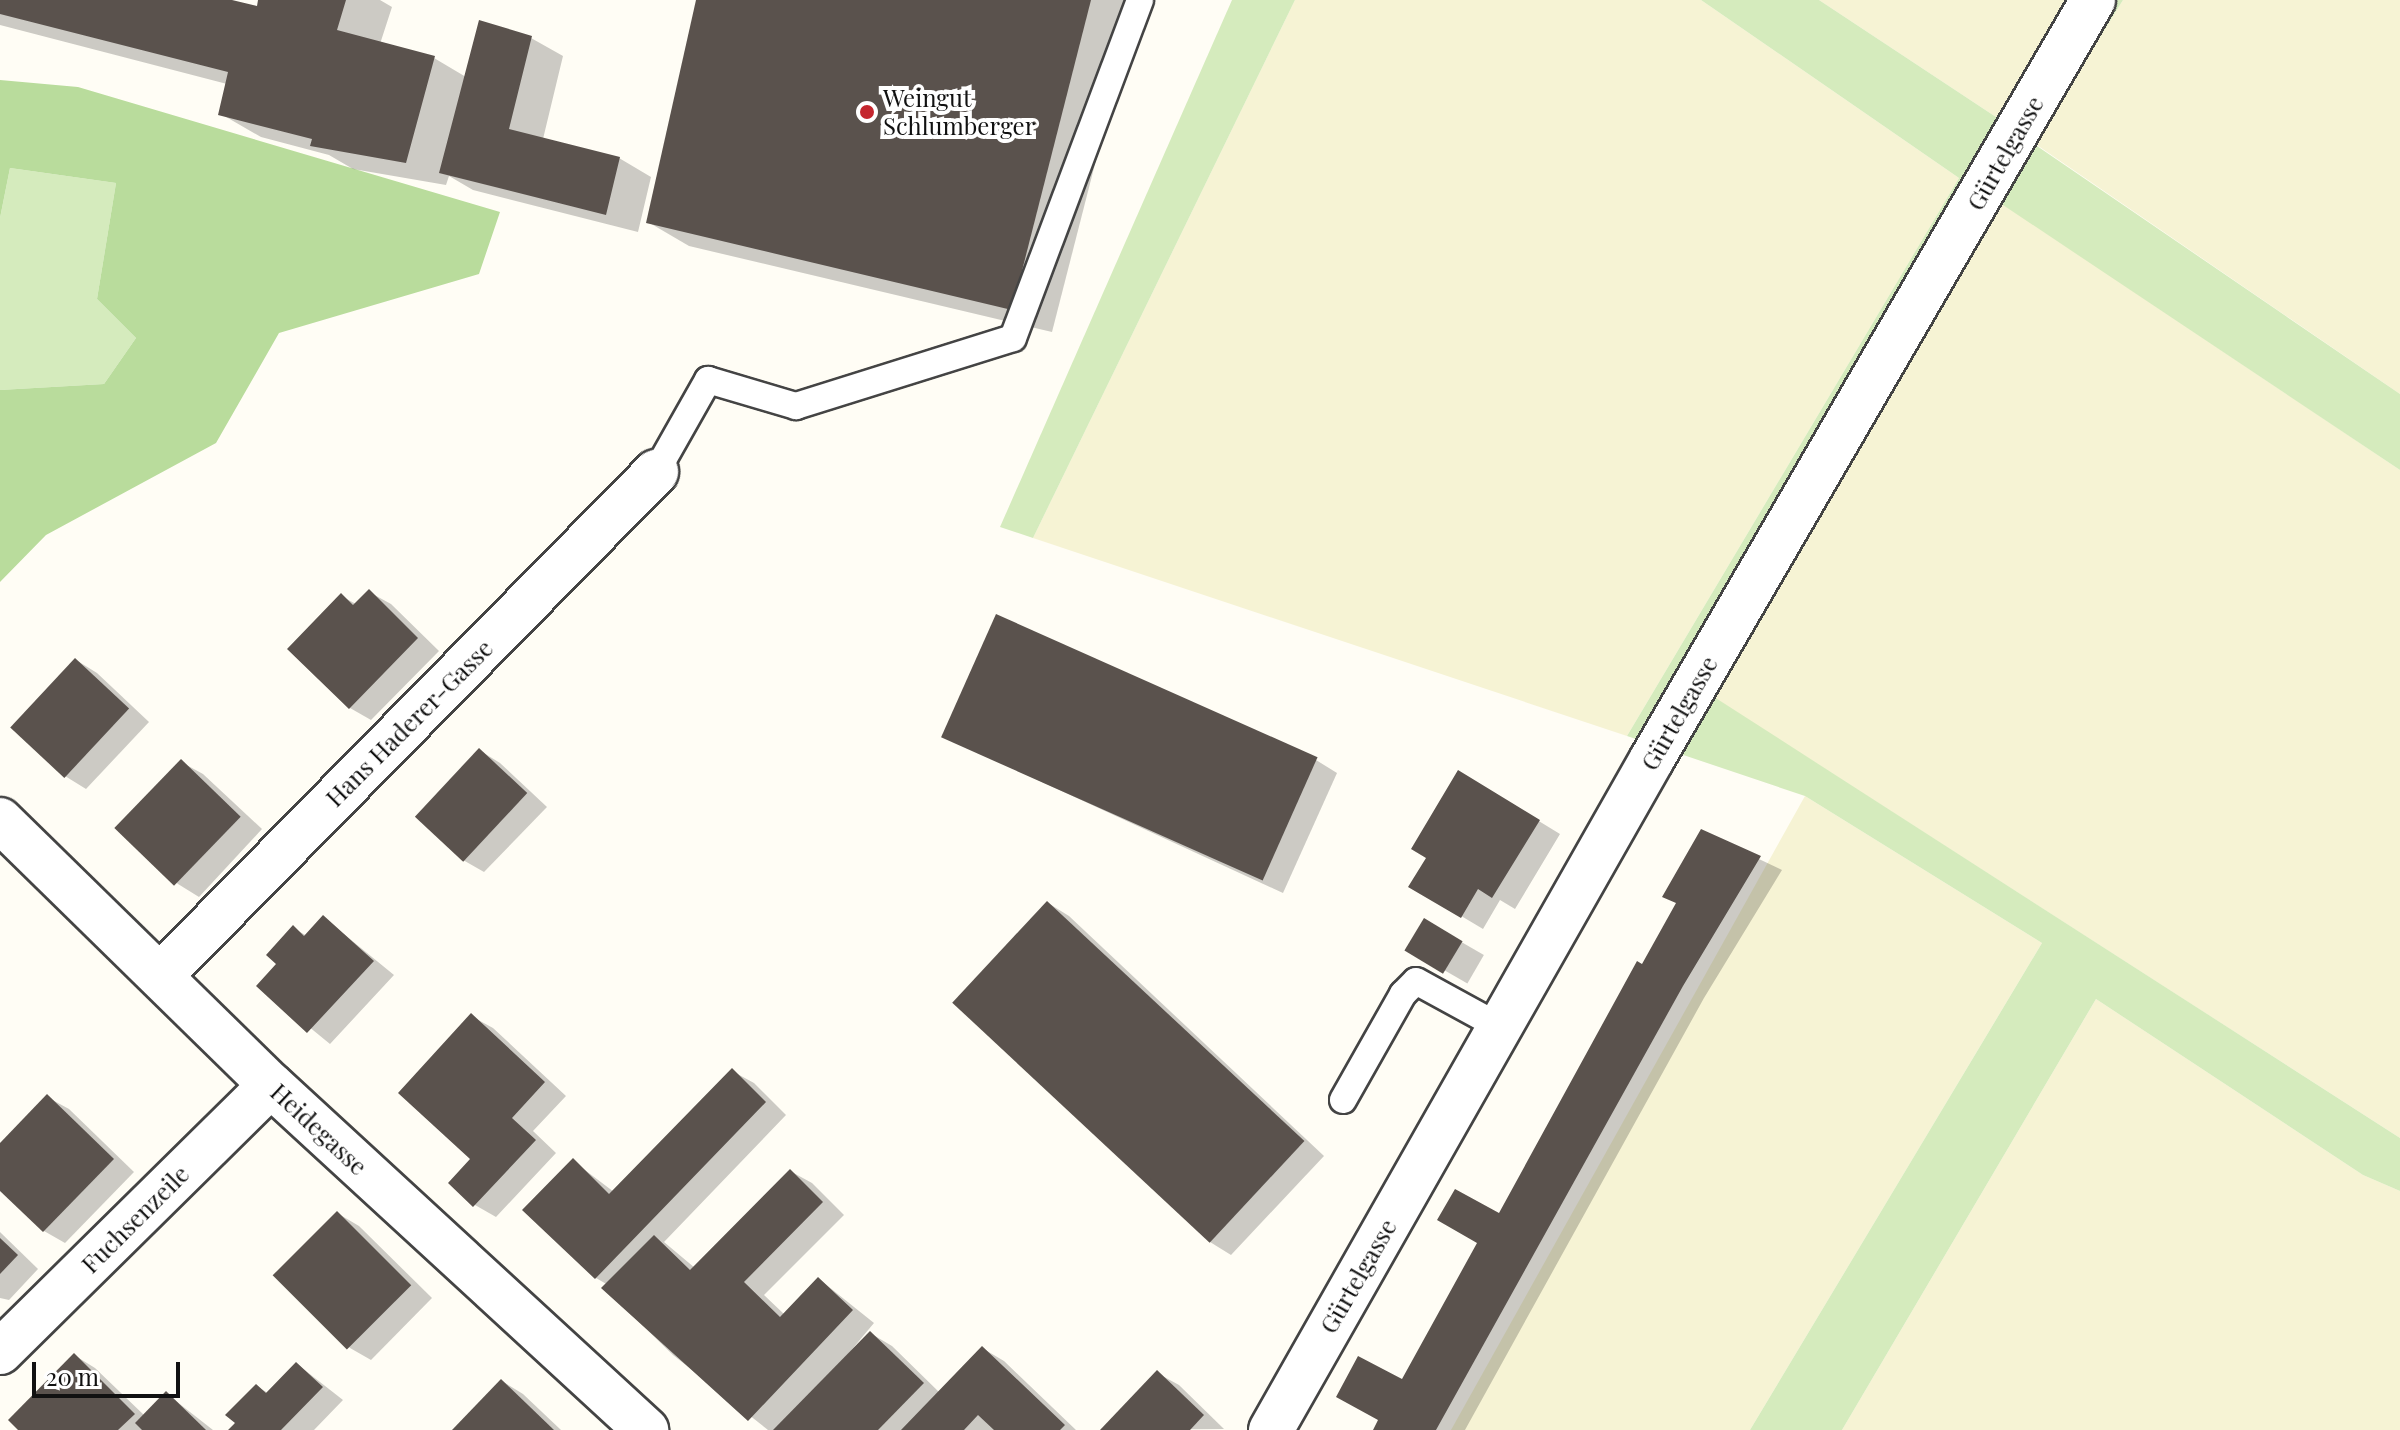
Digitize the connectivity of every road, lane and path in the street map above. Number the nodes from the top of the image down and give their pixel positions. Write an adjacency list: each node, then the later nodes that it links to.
1 (1140, 0): 3 (lane)
2 (2093, 0): 6 (street, Gürtelgasse)
3 (656, 472): 5 (street, Hans Haderer-Gasse)
4 (0, 820): 5 (street, Heidegasse)
5 (161, 975): 7 (street, Heidegasse)
6 (1500, 1027): 8 (lane); 11 (street, Gürtelgasse)
7 (271, 1085): 9 (street, Fuchsenzeile); 10 (street, Heidegasse)
8 (1343, 1100)
9 (0, 1352)
10 (646, 1430)
11 (1271, 1430)

